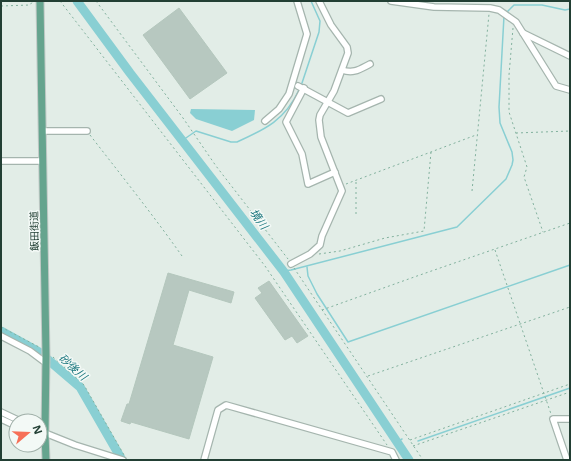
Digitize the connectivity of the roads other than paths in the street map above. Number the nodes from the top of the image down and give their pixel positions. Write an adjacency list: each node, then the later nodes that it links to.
1 (40, 1): 16 (main road, 飯田街道)
2 (297, 1): 15 (street)
3 (319, 1): 11 (street)
4 (391, 1): 5 (street)
5 (440, 4): 6 (street)
6 (523, 32): 7 (street); 12 (street)
7 (562, 51): 8 (street); 9 (street)
8 (570, 52)
9 (570, 56)
10 (370, 64): 11 (street)
11 (342, 70): 14 (street)
12 (570, 90)
13 (380, 99): 14 (street)
14 (328, 102): 20 (street); 20 (street)
15 (265, 121)
16 (42, 131): 17 (street); 19 (main road, 飯田街道)
17 (87, 131)
18 (1, 161): 19 (street)
19 (43, 161): 23 (main road, 飯田街道)
20 (335, 172): 21 (street)
21 (291, 264)
22 (1, 336): 23 (street)
23 (46, 356): 24 (main road, 飯田街道)
24 (43, 413)
25 (570, 419): 30 (street)
26 (48, 435): 27 (street)
27 (123, 458)
28 (204, 460): 29 (street)
29 (396, 460)
30 (567, 460)

